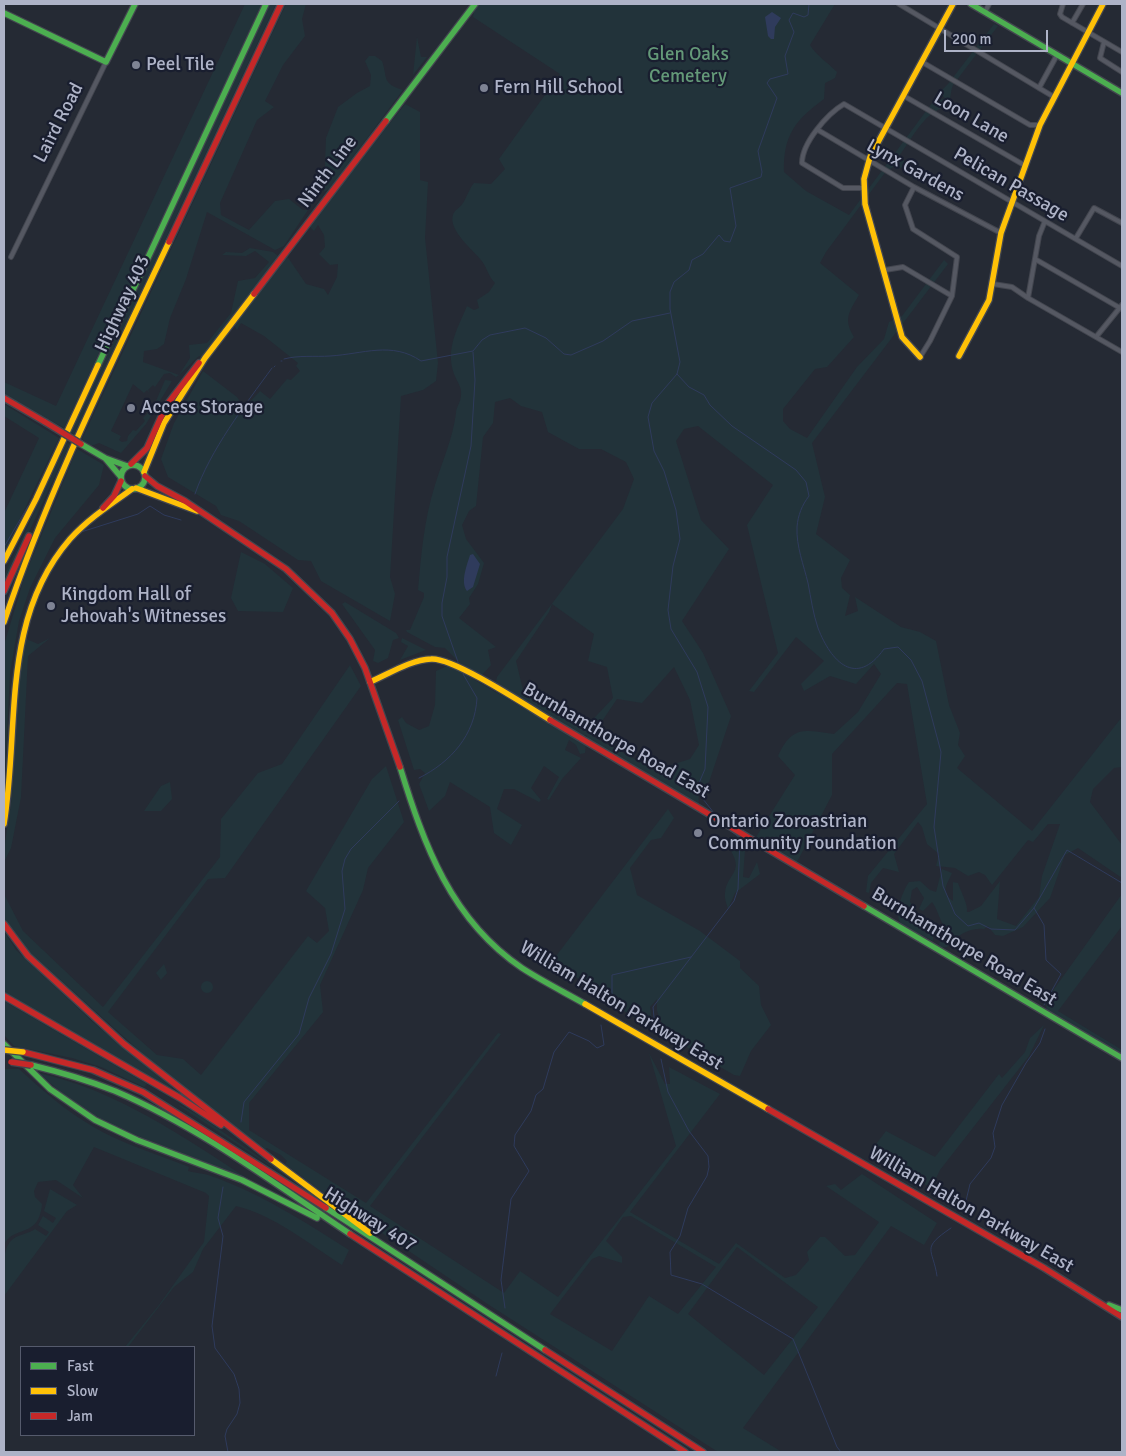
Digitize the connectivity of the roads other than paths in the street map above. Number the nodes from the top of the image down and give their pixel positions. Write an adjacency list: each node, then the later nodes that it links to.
1 (135, 4): 21 (main road, Laird Road)
2 (266, 4): 63 (main road, Highway 403)
3 (280, 4): 62 (main road, Highway 403)
4 (475, 4): 53 (main road, Ninth Line)
5 (899, 4): 15 (street)
6 (953, 4): 15 (main road)
7 (971, 4): 12 (main road)
8 (989, 4): 12 (street)
9 (1063, 4): 14 (street)
10 (1083, 4): 14 (street)
11 (1104, 4): 16 (main road)
12 (985, 12): 20 (main road)
13 (4, 13): 21 (main road)
14 (1072, 23): 16 (street)
15 (940, 29): 22 (main road); 25 (street)
16 (1088, 32): 17 (street); 23 (main road)
17 (1104, 42): 19 (street); 24 (street)
18 (1122, 45): 19 (street)
19 (1121, 51)
20 (1057, 55): 23 (main road); 25 (street)
21 (106, 62): 41 (street, Laird Road)
22 (922, 62): 27 (main road); 29 (street)
23 (1072, 64): 26 (main road); 28 (main road)
24 (1122, 72)
25 (1039, 88): 28 (street)
26 (1122, 93)
27 (904, 96): 30 (main road); 33 (street, Loon Lane)
28 (1054, 97): 29 (main road)
29 (1040, 125): 33 (main road)
30 (887, 128): 31 (street, Pelican Passage); 32 (main road); 36 (street, Pelican Passage)
31 (818, 130): 32 (street, Lynx Gardens); 35 (street)
32 (868, 161): 34 (street, Lynx Gardens); 35 (main road)
33 (1024, 165): 36 (main road)
34 (914, 187): 39 (street, Lynx Gardens); 46 (street)
35 (863, 188): 44 (main road)
36 (1011, 203): 37 (street, Pelican Passage); 39 (main road)
37 (1045, 222): 40 (street, Pelican Passage); 42 (street)
38 (1122, 223): 40 (street)
39 (1001, 233): 45 (main road)
40 (1076, 238): 43 (street, Pelican Passage)
41 (11, 257)
42 (1035, 259): 47 (street); 48 (street)
43 (1122, 266)
44 (884, 270): 46 (street); 52 (main road)
45 (993, 284): 47 (street); 51 (main road)
46 (952, 296): 52 (street)
47 (1028, 298): 49 (street)
48 (1121, 306): 49 (street)
49 (1096, 337): 50 (street)
50 (1122, 352)
51 (959, 356)
52 (920, 357)
53 (204, 358): 56 (main road, Ninth Line); 57 (main road, Ninth Line)
54 (4, 398): 55 (main road, bridge)
55 (105, 458): 56 (main road); 58 (main road)
56 (129, 465): 57 (main road); 58 (main road)
57 (145, 474): 59 (main road); 61 (main road, William Halton Parkway East)
58 (121, 479): 59 (main road); 60 (main road)
59 (134, 489): 60 (main road); 61 (main road, William Halton Parkway East)
60 (102, 510): 70 (main road)
61 (197, 510): 69 (main road, William Halton Parkway East)
62 (43, 514): 65 (main road); 66 (main road, Highway 403)
63 (5, 559): 64 (main road, Highway 403)
64 (4, 568)
65 (4, 591)
66 (6, 614): 67 (main road, Highway 403); 68 (main road)
67 (4, 622)
68 (4, 629)
69 (370, 682): 75 (main road, Burnhamthorpe Road East); 80 (main road, William Halton Parkway East)
70 (4, 824)
71 (4, 924): 77 (main road)
72 (4, 996): 77 (main road)
73 (4, 1044): 79 (main road)
74 (4, 1050): 78 (main road, Highway 407, bridge)
75 (1122, 1058)
76 (4, 1061): 79 (main road, Highway 407, bridge)
77 (264, 1154): 78 (main road)
78 (393, 1252): 84 (main road, Highway 407)
79 (388, 1259): 83 (main road, Highway 407)
80 (1102, 1303): 81 (main road, William Halton Parkway East); 82 (main road, William Halton Parkway East)
81 (1122, 1310)
82 (1122, 1317)
83 (685, 1452)
84 (703, 1452)

